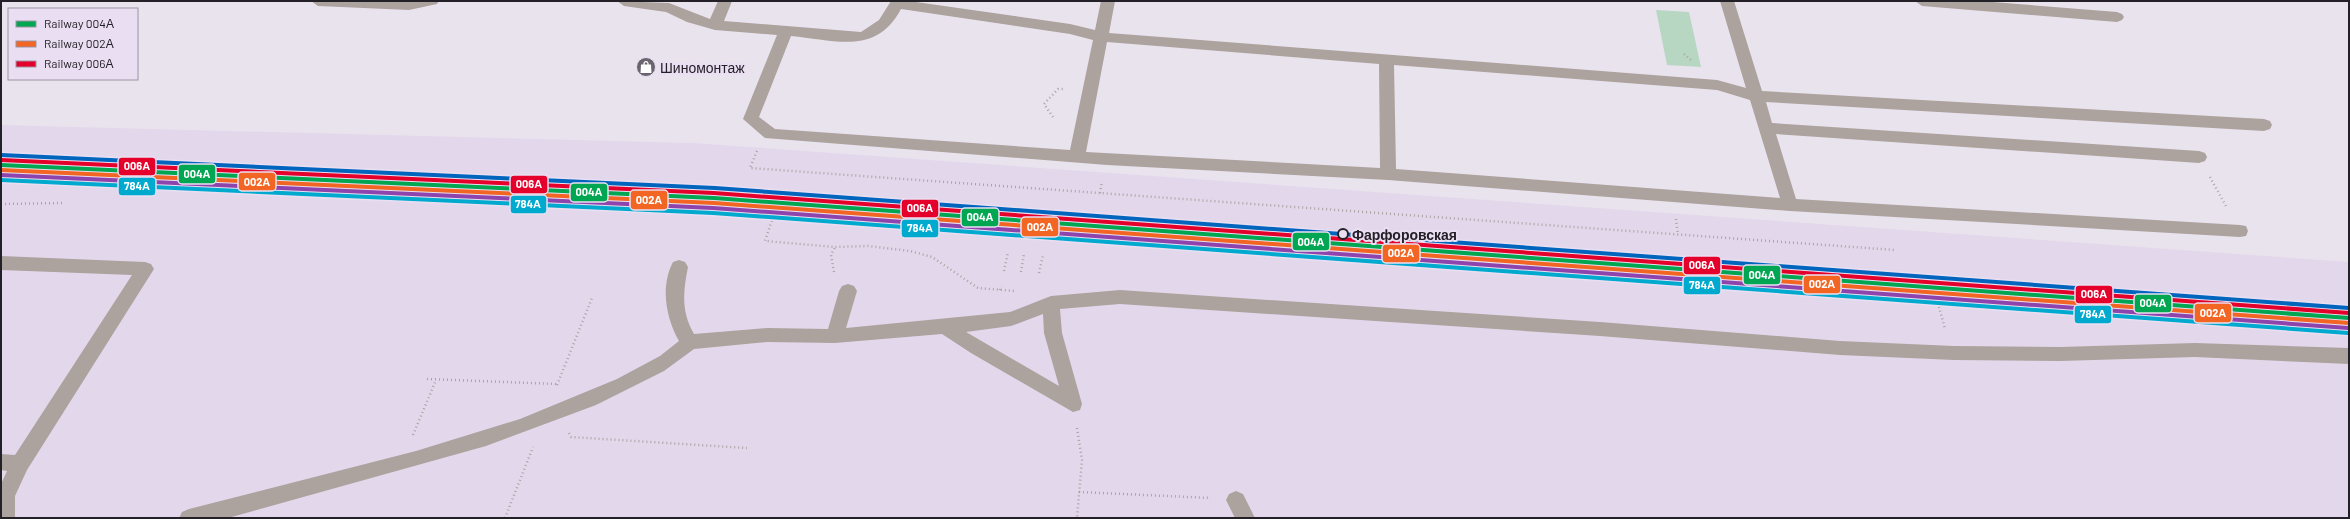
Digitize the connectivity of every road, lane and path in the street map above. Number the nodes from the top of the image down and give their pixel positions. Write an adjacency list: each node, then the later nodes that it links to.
1 (318, 1): 2 (lane)
2 (432, 1)
3 (624, 1): 10 (lane)
4 (725, 1): 10 (lane)
5 (1108, 1): 12 (lane)
6 (1727, 1): 14 (lane)
7 (1922, 1): 9 (lane)
8 (898, 2): 11 (lane); 12 (lane)
9 (2117, 17)
10 (714, 25): 11 (lane)
11 (786, 30): 19 (lane)
12 (1102, 37): 13 (lane); 19 (lane)
13 (1386, 58): 14 (lane); 22 (lane)
14 (1756, 96): 17 (lane); 18 (lane)
15 (1044, 104): 16 (path)
16 (1053, 117)
17 (2264, 125)
18 (1766, 128): 20 (lane); 27 (lane)
19 (1078, 156): 22 (lane)
20 (2199, 157)
21 (753, 161): 24 (path)
22 (1388, 174): 27 (lane)
23 (1101, 186): 24 (path)
24 (1100, 193): 32 (path)
25 (1, 204): 26 (path)
26 (62, 204)
27 (1790, 205): 31 (lane)
28 (716, 213): 29 (path)
29 (773, 217): 33 (path); 45 (path)
30 (1677, 227): 32 (path)
31 (2240, 231)
32 (1678, 235): 35 (path)
33 (1047, 237): 34 (path); 50 (path)
34 (1046, 241)
35 (1895, 250)
36 (1008, 252): 41 (path)
37 (1024, 254): 42 (path)
38 (1043, 255): 43 (path)
39 (1, 263): 65 (lane)
40 (679, 267): 55 (lane)
41 (1004, 271)
42 (1020, 272)
43 (1040, 273)
44 (1001, 286): 45 (path)
45 (1000, 290): 47 (path)
46 (848, 291): 54 (lane)
47 (1016, 291)
48 (592, 298): 59 (path)
49 (1051, 303): 52 (lane); 56 (lane); 61 (lane)
50 (1938, 303): 51 (path); 53 (path)
51 (1943, 303)
52 (945, 327): 54 (lane); 61 (lane)
53 (1946, 330)
54 (836, 336): 55 (lane)
55 (689, 342): 62 (lane)
56 (2349, 356)
57 (427, 379): 58 (path)
58 (436, 380): 59 (path); 66 (path)
59 (558, 384): 60 (path)
60 (555, 392)
61 (1074, 404): 67 (path)
62 (557, 414): 64 (path); 66 (lane)
63 (534, 444): 71 (path)
64 (747, 448)
65 (10, 463): 69 (lane)
66 (401, 464): 70 (lane)
67 (1079, 492): 68 (path); 72 (path)
68 (1236, 500): 73 (lane)
69 (6, 518)
70 (189, 518)
71 (505, 518)
72 (1077, 518)
73 (1246, 518)

